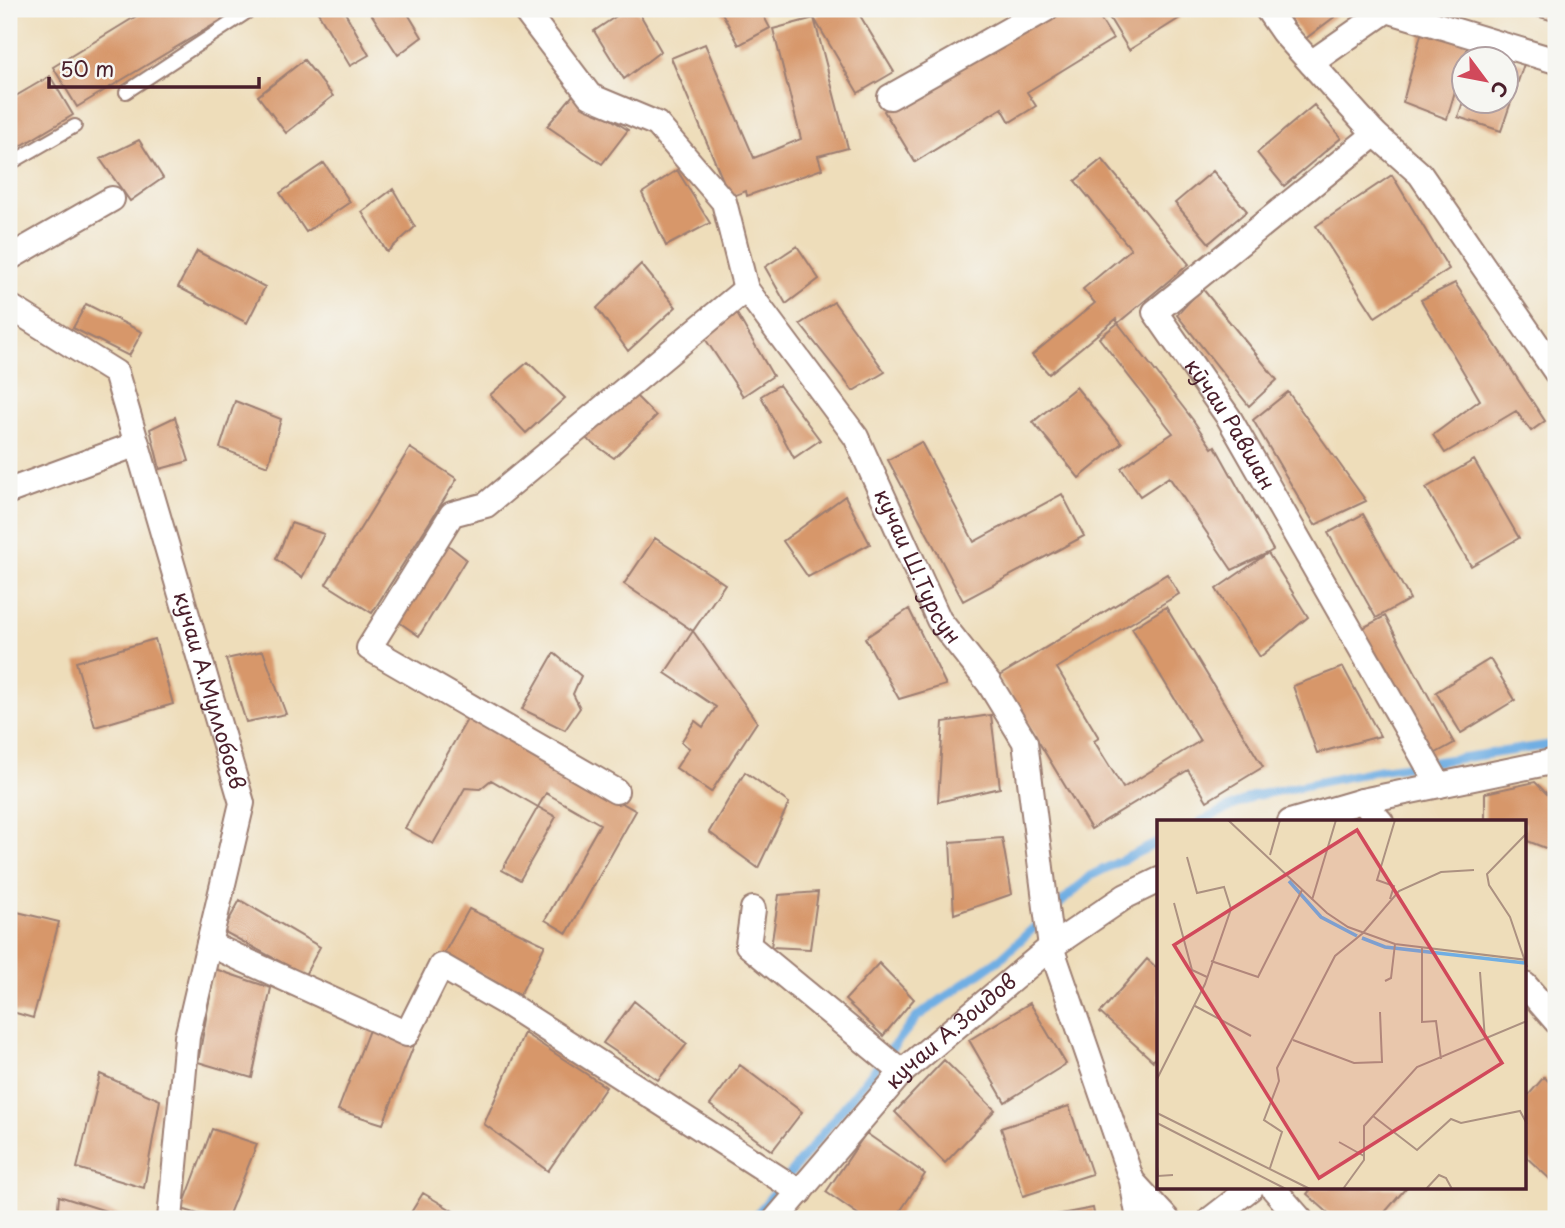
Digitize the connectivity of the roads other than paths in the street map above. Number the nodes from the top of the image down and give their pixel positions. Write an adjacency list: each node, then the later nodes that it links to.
1 (252, 9): 7 (lane)
2 (524, 9): 14 (street, кучаи Ш.Турсун)
3 (1046, 9): 8 (street)
4 (1267, 9): 6 (street)
5 (1556, 61): 6 (street)
6 (1311, 63): 10 (street)
7 (126, 92)
8 (890, 97)
9 (75, 126): 11 (lane)
10 (1375, 134): 16 (street); 20 (street, кӯчаи Равшан)
11 (9, 164)
12 (112, 199): 13 (street)
13 (9, 258)
14 (746, 289): 21 (street); 27 (street, кучаи Ш.Турсун)
15 (9, 306): 17 (street, кучаи А.Муллобоев)
16 (1556, 372)
17 (137, 444): 18 (street); 28 (street, кучаи А.Муллобоев)
18 (9, 491)
19 (1556, 761): 20 (street)
20 (1431, 771): 22 (street)
21 (616, 791)
22 (1362, 801): 23 (street); 24 (street)
23 (1297, 820)
24 (1379, 820)
25 (1157, 881): 27 (street, кучаи А.Зоидов)
26 (753, 909): 31 (street)
27 (1048, 926): 31 (street, кучаи А.Зоидов); 32 (street, кучаи Ш.Турсун)
28 (209, 944): 33 (street); 36 (street, кучаи А.Муллобоев)
29 (1526, 986): 30 (street)
30 (1556, 1020)
31 (902, 1072): 33 (street, кучаи А.Зоидов)
32 (1132, 1181): 38 (street, кучаи Ш.Турсун); 39 (street)
33 (789, 1185): 37 (street, кучаи А.Зоидов)
34 (1248, 1190): 40 (street)
35 (1275, 1190): 41 (street)
36 (170, 1219)
37 (776, 1219)
38 (1139, 1219)
39 (1167, 1219)
40 (1210, 1219)
41 (1300, 1219)

